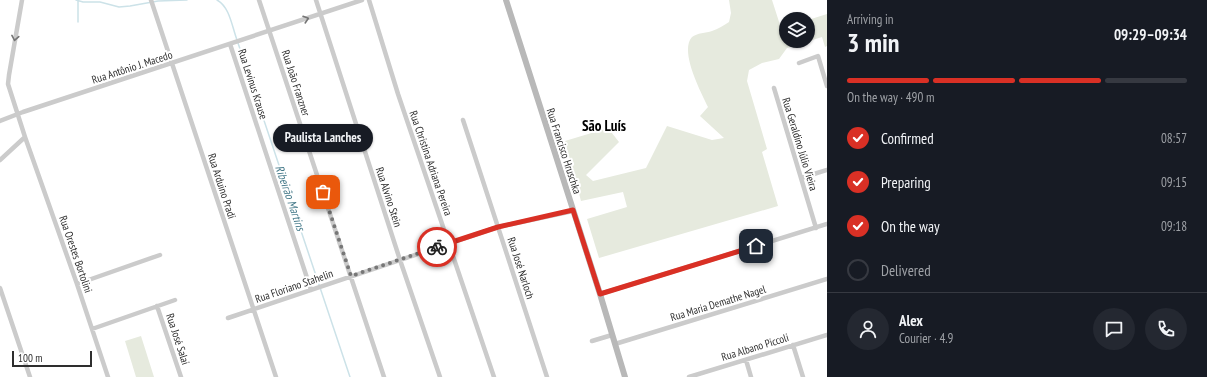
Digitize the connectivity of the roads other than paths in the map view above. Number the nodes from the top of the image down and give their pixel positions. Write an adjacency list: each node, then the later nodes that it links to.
1 (23, 0): 15 (street, Rua Orestes Bortolini, one-way to 15)
2 (151, 0): 12 (street, Rua Arduino Pradi)
3 (259, 0): 9 (street, Rua João Franzner)
4 (316, 0): 8 (street, Rua Alvino Stein)
5 (362, 0): 8 (street, Rua Antônio J. Macedo)
6 (369, 0): 26 (street, Rua Christina Adriana Pereira)
7 (506, 0): 22 (main road, Rua Francisco Hruschka)
8 (320, 14): 9 (street, Rua Antônio J. Macedo, one-way to 8); 28 (street, Rua Alvino Stein)
9 (269, 31): 10 (street, Rua Antônio J. Macedo); 29 (street, Rua João Franzner)
10 (232, 44): 12 (street, Rua Antônio J. Macedo); 33 (street, Rua Levinus Krause)
11 (799, 63): 13 (street)
12 (172, 64): 15 (street, Rua Antônio J. Macedo); 37 (street, Rua Arduino Pradi)
13 (827, 86)
14 (774, 88): 21 (street, Rua Geraldino Júlio Vieira)
15 (17, 114): 17 (street, Rua Antônio J. Macedo); 18 (street, Rua Orestes Bortolini)
16 (463, 120): 24 (street, Rua José Narloch)
17 (0, 121)
18 (25, 137): 19 (street); 31 (street, Rua Orestes Bortolini)
19 (0, 160)
20 (827, 170): 21 (street)
21 (801, 178): 25 (street, Rua Geraldino Júlio Vieira)
22 (573, 210): 24 (street, Rua Floriano Stahelin); 34 (main road, Rua Francisco Hruschka)
23 (827, 224): 25 (street)
24 (498, 227): 26 (street, Rua Floriano Stahelin); 53 (street, Rua José Narloch)
25 (816, 228): 34 (street)
26 (449, 243): 28 (street, Rua Floriano Stahelin); 52 (street, Rua Christina Adriana Pereira)
27 (160, 255): 31 (street)
28 (400, 260): 29 (street, Rua Floriano Stahelin); 51 (street, Rua Alvino Stein)
29 (351, 276): 33 (street, Rua Floriano Stahelin); 50 (street, Rua João Franzner)
30 (827, 279): 43 (street, Rua Maria Demathe Nagel)
31 (77, 284): 39 (street, Rua Orestes Bortolini)
32 (0, 288): 46 (street)
33 (313, 289): 37 (street, Rua Floriano Stahelin)
34 (600, 294): 40 (main road, Rua Francisco Hruschka)
35 (175, 300): 36 (street)
36 (157, 306): 39 (street); 48 (street, Rua José Salai)
37 (254, 309): 38 (street, Rua Floriano Stahelin); 49 (street, Rua Arduino Pradi)
38 (228, 318)
39 (92, 329): 47 (street, Rua Orestes Bortolini)
40 (612, 335): 42 (street); 43 (main road, Rua Francisco Hruschka)
41 (827, 335): 44 (street, Rua Albano Piccoli)
42 (592, 341)
43 (615, 344): 54 (main road, Rua Francisco Hruschka)
44 (793, 345): 45 (street, Rua Albano Piccoli); 57 (street)
45 (746, 360): 55 (street, Rua Albano Piccoli); 56 (street)
46 (30, 377)
47 (108, 377)
48 (181, 377)
49 (276, 377)
50 (384, 377)
51 (440, 377)
52 (494, 377)
53 (547, 377)
54 (625, 377)
55 (689, 377)
56 (751, 377)
57 (802, 377)

